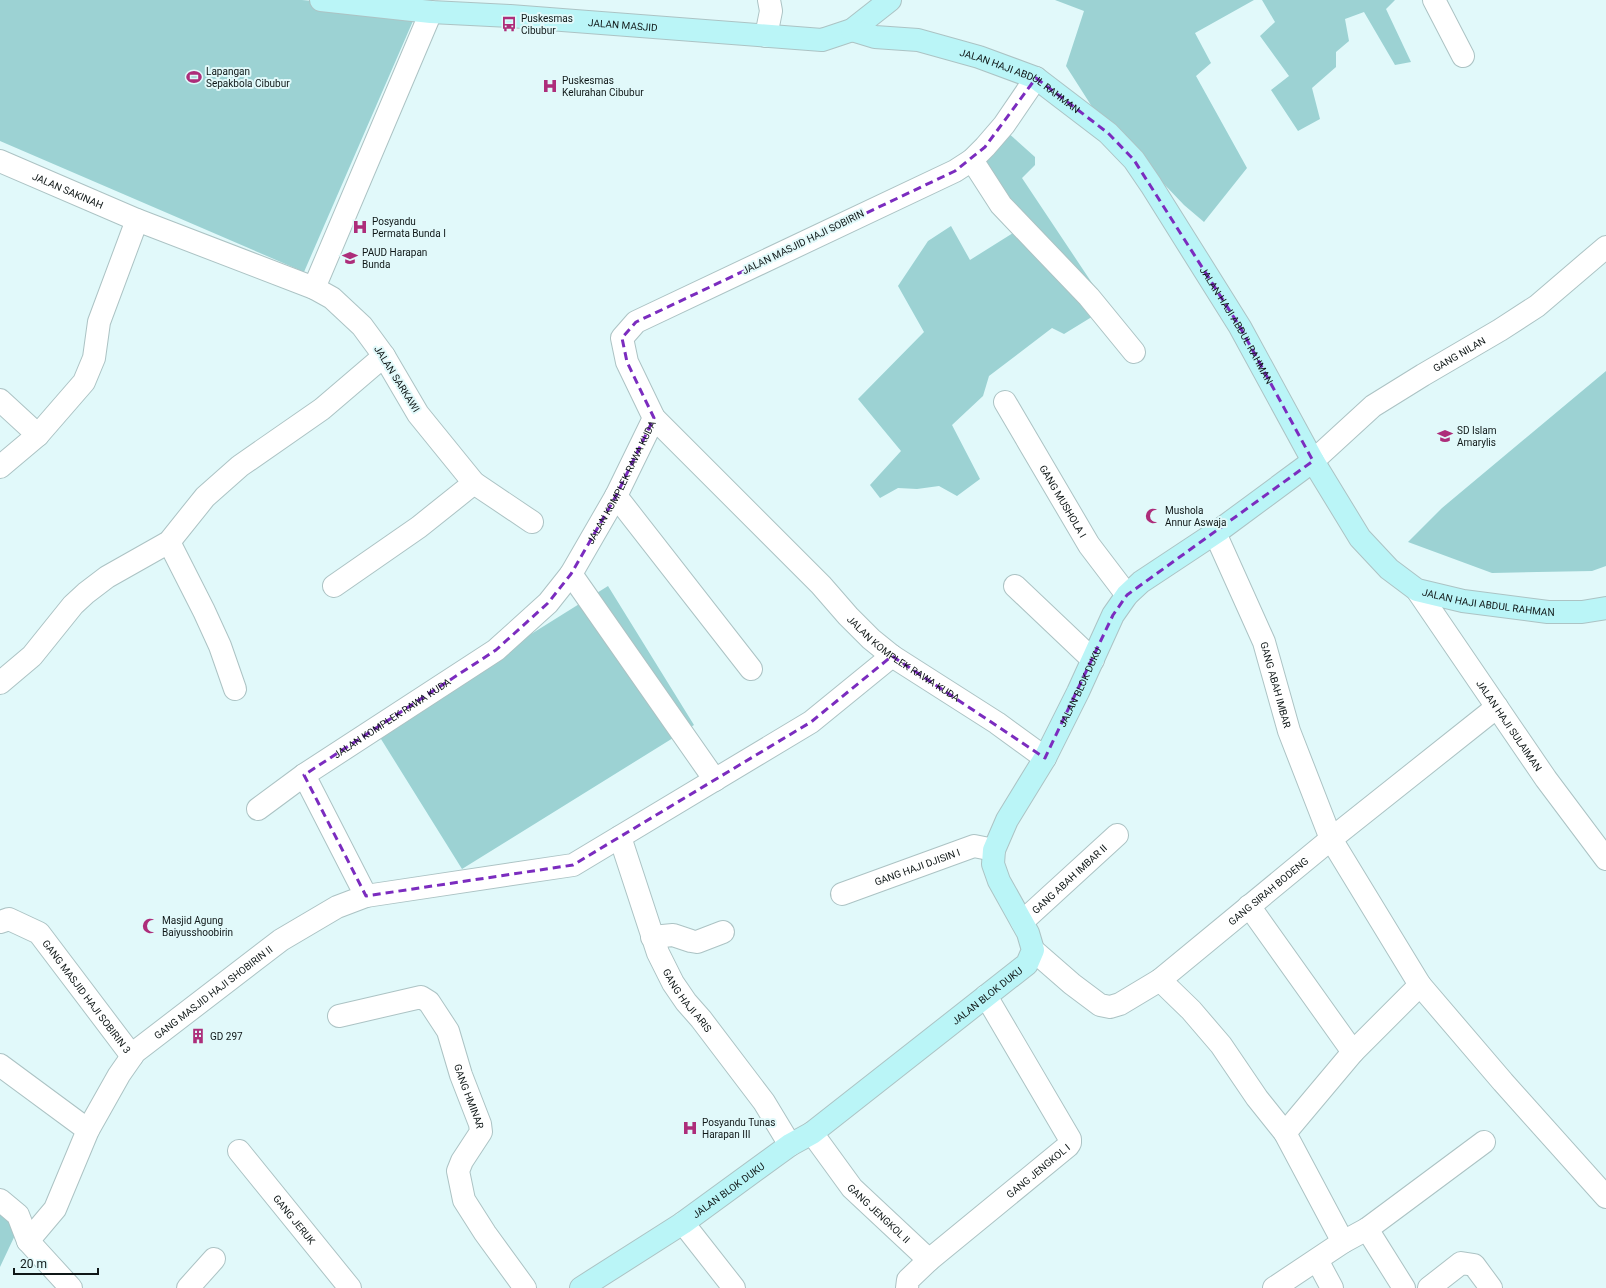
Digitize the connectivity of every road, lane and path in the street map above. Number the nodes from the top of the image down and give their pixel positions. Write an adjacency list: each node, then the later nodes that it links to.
1 (321, 0): 5 (street, JALAN MASJID)
2 (769, 0): 7 (street)
3 (890, 0): 6 (street, JALAN MASJID)
4 (1434, 0): 8 (street)
5 (431, 12): 7 (street, JALAN MASJID); 14 (street)
6 (852, 30): 7 (street, JALAN MASJID); 9 (street, JALAN HAJI ABDUL RAHMAN)
7 (766, 36)
8 (1463, 56)
9 (1036, 78): 11 (street, JALAN MASJID HAJI SOBIRIN); 21 (street, JALAN HAJI ABDUL RAHMAN)
10 (0, 160): 12 (street, JALAN SAKINAH)
11 (972, 160): 15 (street); 19 (street, JALAN MASJID HAJI SOBIRIN)
12 (137, 220): 14 (street, JALAN SAKINAH); 20 (street)
13 (1606, 247): 21 (street, GANG NILAN)
14 (314, 288): 16 (street, JALAN SARKAWI)
15 (1134, 352)
16 (384, 356): 23 (street, JALAN SARKAWI); 27 (street)
17 (0, 400): 20 (street)
18 (1005, 402): 32 (street, GANG MUSHOLA I)
19 (654, 418): 24 (street, JALAN KOMPLEK RAWA KUDA); 34 (street, JALAN KOMPLEK RAWA KUDA)
20 (38, 435): 22 (street)
21 (1313, 461): 26 (street, JALAN BLOK DUKU); 31 (street, JALAN HAJI ABDUL RAHMAN)
22 (0, 467)
23 (474, 483): 25 (street, JALAN SARKAWI); 29 (street)
24 (616, 496): 28 (street, JALAN KOMPLEK RAWA KUDA); 36 (street)
25 (532, 522)
26 (1218, 531): 32 (street, JALAN BLOK DUKU); 46 (street, GANG ABAH IMBAR)
27 (169, 542): 37 (street); 38 (street)
28 (571, 574): 41 (street, JALAN KOMPLEK RAWA KUDA); 42 (street)
29 (334, 586)
30 (1015, 586): 35 (street)
31 (1417, 590): 33 (street, JALAN HAJI ABDUL RAHMAN); 39 (street, JALAN HAJI SULAIMAN)
32 (1127, 595): 35 (street, JALAN BLOK DUKU)
33 (1606, 608)
34 (892, 656): 40 (street, JALAN KOMPLEK RAWA KUDA); 42 (street, GANG MASJID HAJI SHOBIRIN II)
35 (1093, 660): 40 (street, JALAN BLOK DUKU)
36 (751, 668)
37 (0, 683)
38 (235, 689)
39 (1497, 707): 46 (street, GANG SIRAH BODENG); 48 (street, JALAN HAJI SULAIMAN)
40 (1045, 758): 47 (street, JALAN BLOK DUKU)
41 (304, 775): 43 (street, JALAN KOMPLEK RAWA KUDA); 50 (street)
42 (715, 780): 45 (street, GANG MASJID HAJI SHOBIRIN II)
43 (258, 810)
44 (1117, 835): 53 (street, GANG ABAH IMBAR II)
45 (620, 837): 50 (street, GANG MASJID HAJI SHOBIRIN II); 55 (street, GANG HAJI ARIS)
46 (1330, 839): 51 (street, GANG SIRAH BODENG); 58 (street, GANG ABAH IMBAR)
47 (994, 850): 49 (street, GANG HAJI DJISIN I); 53 (street, JALAN BLOK DUKU)
48 (1606, 859)
49 (842, 894)
50 (366, 896): 62 (street, GANG MASJID HAJI SHOBIRIN II)
51 (1249, 906): 57 (street, GANG SIRAH BODENG); 61 (street)
52 (0, 922): 62 (street, GANG MASJID HAJI SOBIRIN 3)
53 (1022, 922): 56 (street, JALAN BLOK DUKU)
54 (723, 932): 55 (street)
55 (652, 937): 68 (street, GANG HAJI ARIS)
56 (1033, 950): 57 (street, GANG SIRAH BODENG); 59 (street, JALAN BLOK DUKU)
57 (1160, 980): 66 (street)
58 (1420, 985): 61 (street); 70 (street, GANG ABAH IMBAR)
59 (986, 996): 65 (street, JALAN BLOK DUKU); 77 (street, GANG JENGKOL I)
60 (339, 1016): 82 (street, GANG HMINAR)
61 (1353, 1052): 66 (street)
62 (132, 1056): 64 (street, GANG MASJID HAJI SHOBIRIN II)
63 (0, 1065): 64 (street)
64 (88, 1130): 74 (street, GANG MASJID HAJI SHOBIRIN II)
65 (812, 1133): 68 (street, JALAN BLOK DUKU); 77 (street, GANG JENGKOL II)
66 (1286, 1133): 75 (street)
67 (1484, 1142): 73 (street)
68 (790, 1145): 72 (street, JALAN BLOK DUKU)
69 (239, 1151): 81 (street, GANG JERUK)
70 (1606, 1197)
71 (0, 1200): 74 (street)
72 (683, 1223): 83 (street, JALAN BLOK DUKU); 84 (street)
73 (1367, 1228): 75 (street); 88 (street)
74 (28, 1241): 79 (street)
75 (1343, 1242): 78 (street)
76 (214, 1259): 80 (street)
77 (929, 1260): 85 (street)
78 (1317, 1260): 86 (street); 87 (street)
79 (71, 1288)
80 (188, 1288)
81 (350, 1288)
82 (525, 1288)
83 (581, 1288)
84 (734, 1288)
85 (907, 1288)
86 (1274, 1288)
87 (1332, 1288)
88 (1404, 1288)
89 (1429, 1288): 90 (street)
90 (1491, 1288)

